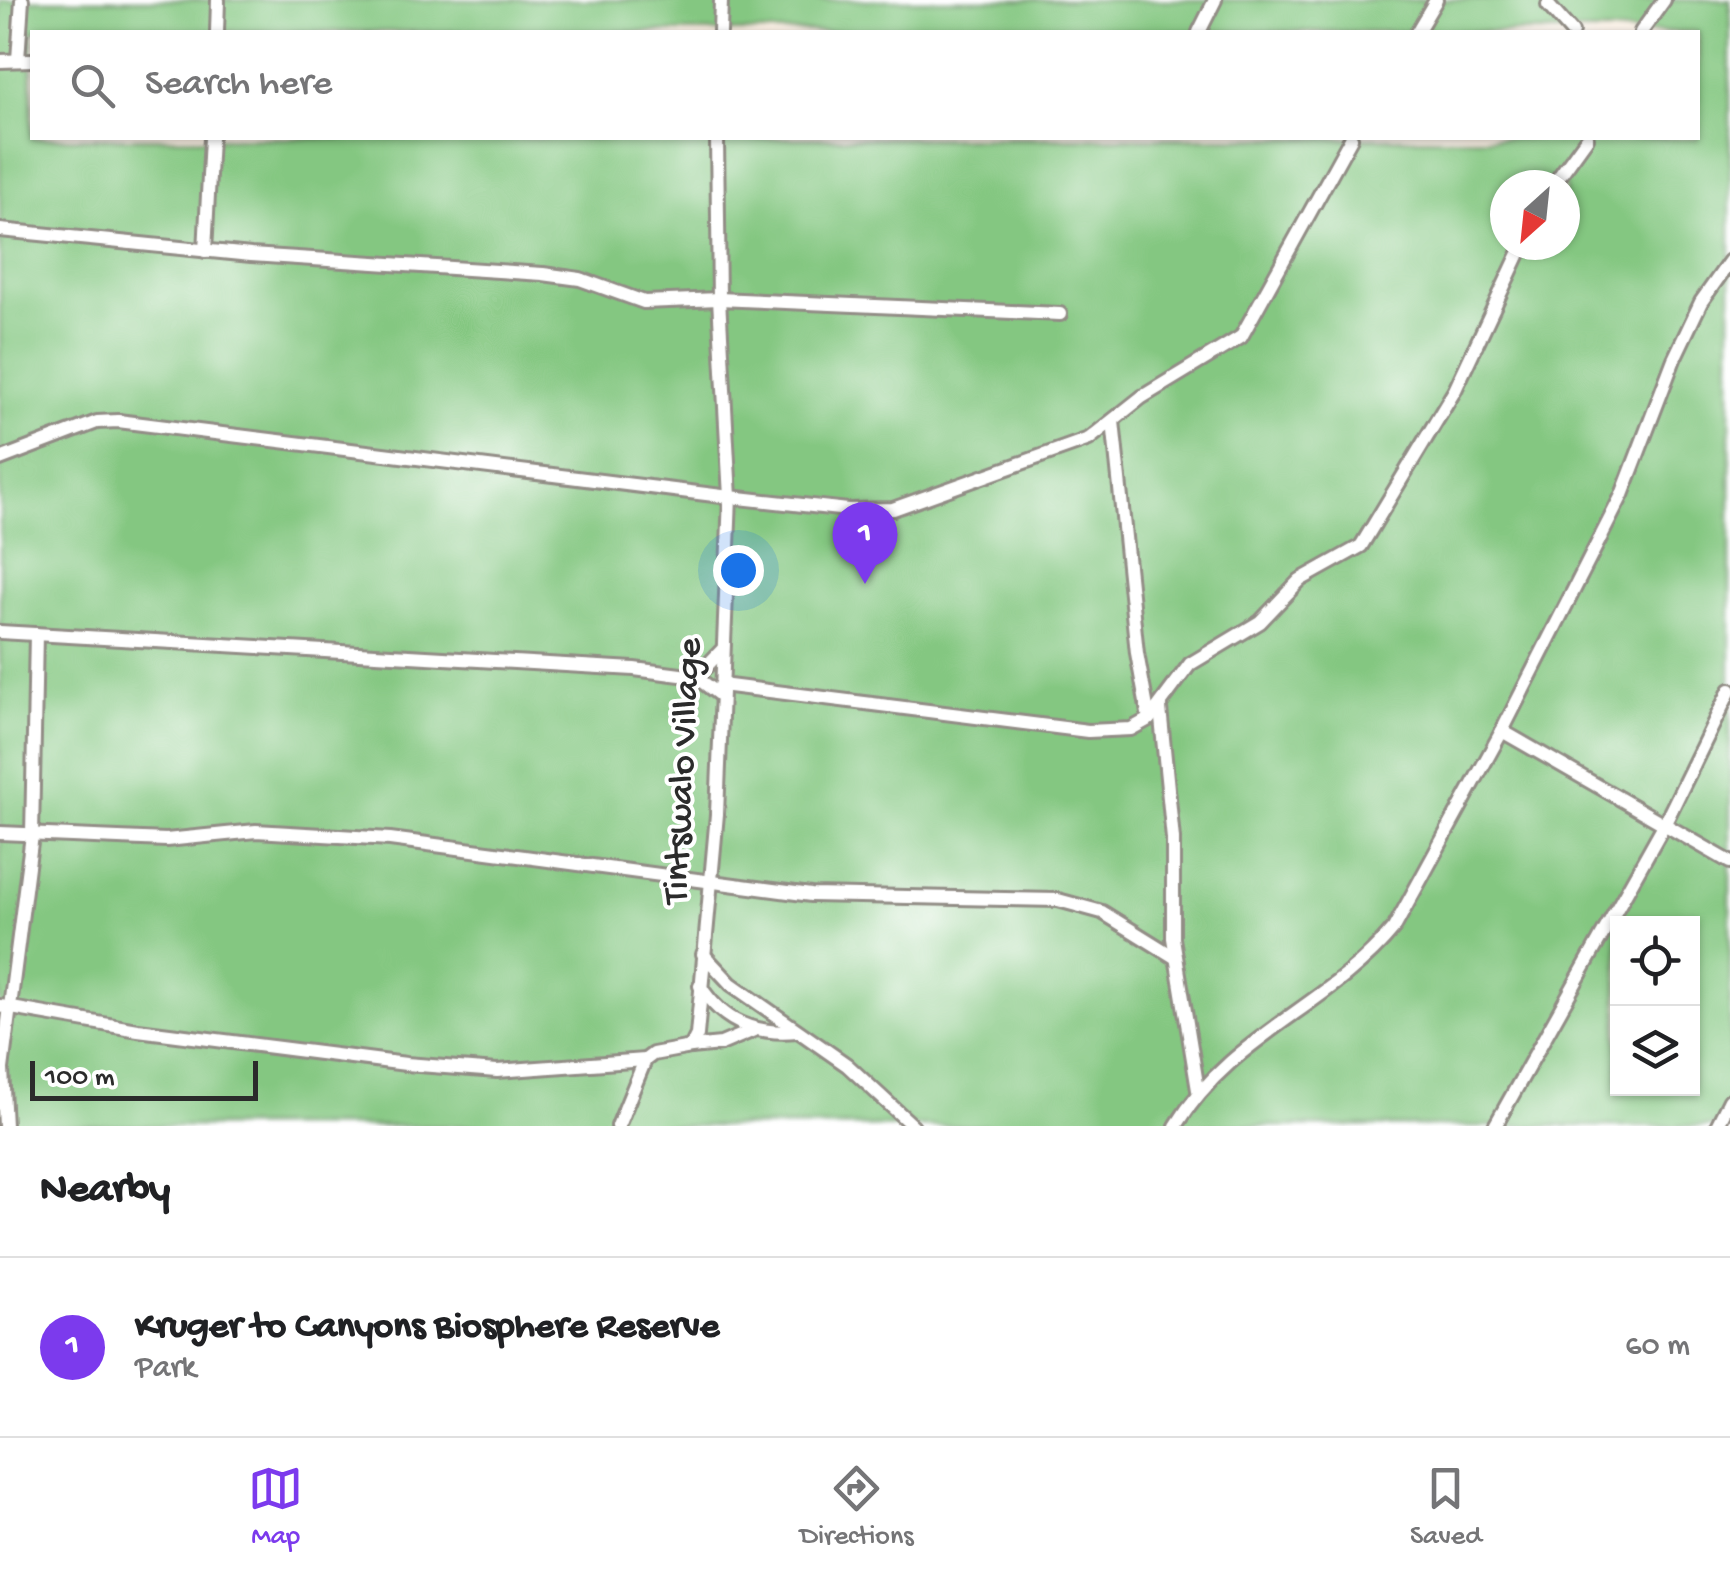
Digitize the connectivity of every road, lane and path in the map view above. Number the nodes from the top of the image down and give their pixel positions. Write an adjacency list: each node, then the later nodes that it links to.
1 (22, 0): 14 (street)
2 (218, 0): 8 (street)
3 (721, 0): 9 (street)
4 (1214, 0): 10 (street)
5 (1436, 0): 11 (street)
6 (1664, 0): 13 (street)
7 (1548, 5): 12 (street)
8 (216, 30)
9 (720, 30)
10 (1200, 30)
11 (1417, 30)
12 (1570, 30)
13 (1642, 30)
14 (25, 60): 15 (street)
15 (0, 61)
16 (211, 140): 22 (street)
17 (718, 140): 25 (street, Tintswalo Village)
18 (1350, 140): 27 (street)
19 (1586, 140): 20 (street)
20 (1563, 170)
21 (0, 230): 22 (street)
22 (205, 250): 25 (street)
23 (1516, 260): 36 (street)
24 (1730, 262): 38 (street)
25 (719, 300): 26 (street); 29 (street, Tintswalo Village)
26 (1060, 314)
27 (1113, 421): 29 (street); 37 (street)
28 (0, 459): 29 (street)
29 (730, 497): 32 (street, Tintswalo Village)
30 (0, 632): 31 (street)
31 (36, 634): 33 (street); 41 (street)
32 (723, 649): 33 (street); 34 (street, Tintswalo Village)
33 (696, 676): 34 (street)
34 (721, 690): 37 (street); 43 (street, Tintswalo Village)
35 (1730, 690): 39 (street)
36 (1160, 708): 37 (street); 45 (street)
37 (1149, 719)
38 (1502, 732): 39 (street); 52 (street)
39 (1665, 823): 42 (street); 58 (street)
40 (0, 834): 41 (street)
41 (32, 835): 43 (street); 47 (street)
42 (1730, 862)
43 (711, 884): 44 (street, Tintswalo Village); 45 (street)
44 (702, 954): 46 (street, Tintswalo Village); 49 (street)
45 (1176, 958): 52 (street)
46 (700, 986): 48 (street); 50 (street, Tintswalo Village)
47 (4, 1007): 51 (street); 54 (street)
48 (754, 1030): 49 (street); 50 (street)
49 (797, 1031): 56 (street)
50 (691, 1047): 51 (street)
51 (645, 1060): 55 (street)
52 (1198, 1090): 57 (street)
53 (1730, 1100): 59 (street)
54 (5, 1126)
55 (618, 1126)
56 (912, 1126)
57 (1176, 1126)
58 (1495, 1126)
59 (1717, 1126)

